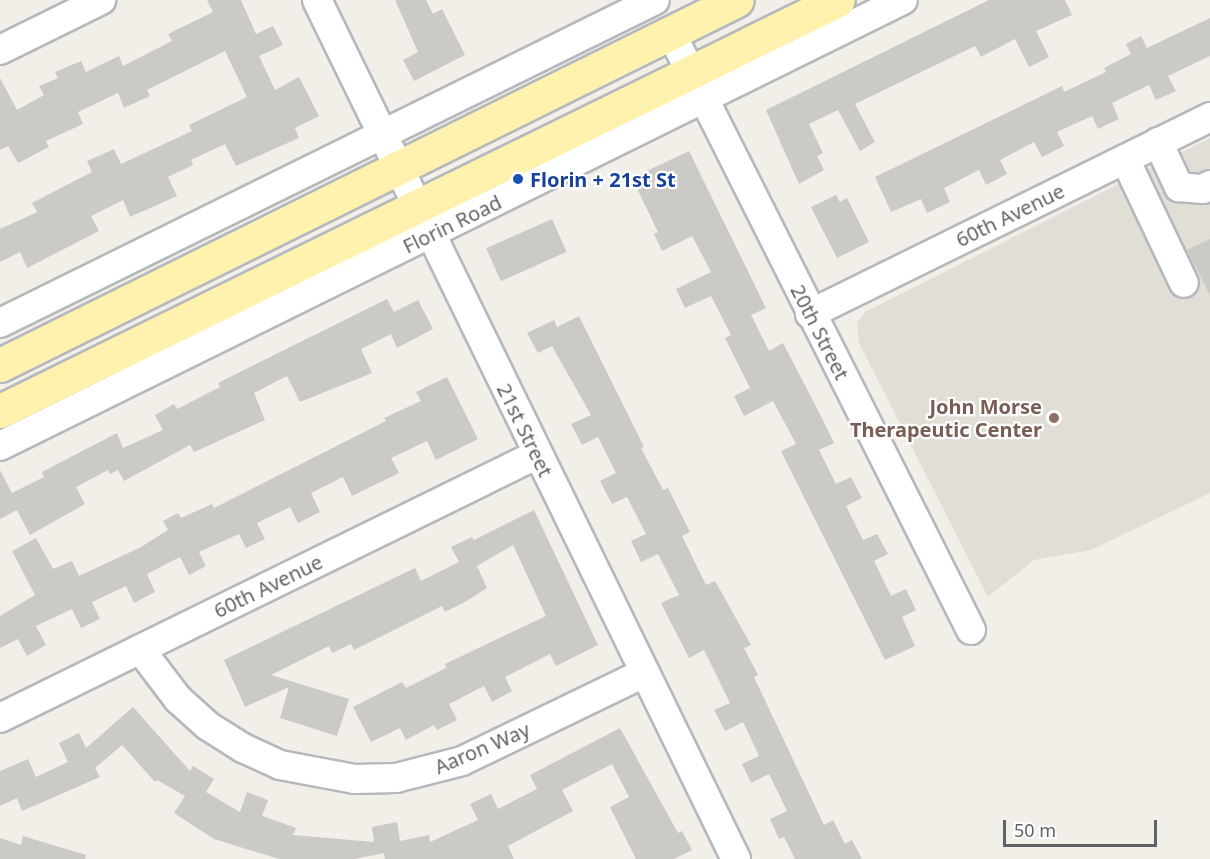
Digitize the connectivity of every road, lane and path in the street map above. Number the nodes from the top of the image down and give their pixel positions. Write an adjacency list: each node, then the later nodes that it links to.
1 (101, 0): 8 (street)
2 (316, 0): 11 (street, 21st Street)
3 (655, 0): 11 (street)
4 (737, 0): 7 (main road)
5 (838, 0): 9 (main road, Florin Road)
6 (903, 0): 9 (street, Florin Road)
7 (670, 33): 9 (street, 20th Street); 14 (main road)
8 (0, 50)
9 (697, 86): 16 (main road, Florin Road); 18 (street, 20th Street)
10 (1210, 117): 12 (street, 60th Avenue)
11 (380, 136): 14 (street, 21st Street); 19 (street)
12 (1158, 142): 13 (street, 60th Avenue); 15 (street)
13 (1125, 159): 17 (street); 18 (street, 60th Avenue)
14 (397, 170): 16 (street, 21st Street); 20 (main road)
15 (1210, 185)
16 (422, 221): 21 (main road, Florin Road); 22 (street, Florin Road); 23 (street, 21st Street)
17 (1184, 283)
18 (810, 314): 24 (street, 20th Street)
19 (0, 323)
20 (0, 365)
21 (0, 411)
22 (0, 446)
23 (536, 455): 25 (street, 60th Avenue); 26 (street, 21st Street)
24 (971, 630)
25 (140, 649): 26 (street, Aaron Way); 27 (street, 60th Avenue)
26 (644, 673): 28 (street, 21st Street)
27 (0, 718)
28 (736, 859)

